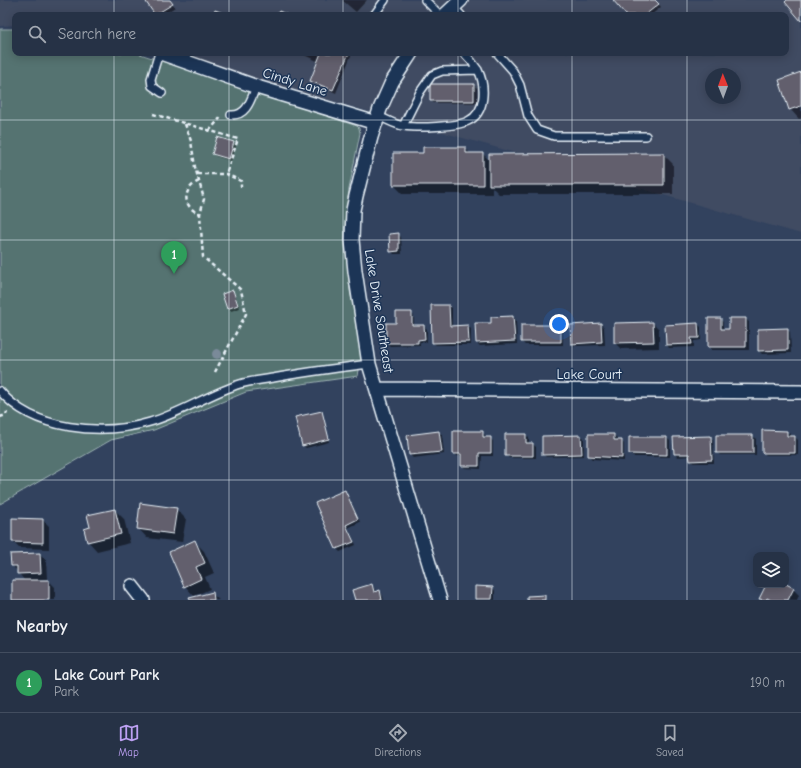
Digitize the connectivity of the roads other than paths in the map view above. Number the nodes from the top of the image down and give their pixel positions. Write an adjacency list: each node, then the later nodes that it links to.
1 (385, 0): 3 (lane)
2 (425, 0): 4 (lane)
3 (376, 12)
4 (437, 12)
5 (159, 56): 12 (lane)
6 (168, 56): 11 (street, Cindy Lane)
7 (409, 56): 14 (street, Lake Drive Southeast)
8 (466, 56): 10 (lane)
9 (500, 56): 16 (lane)
10 (478, 70): 15 (lane); 15 (lane)
11 (256, 87): 13 (lane); 14 (street, Cindy Lane)
12 (162, 94)
13 (228, 114)
14 (377, 119): 15 (lane); 17 (street, Lake Drive Southeast)
15 (403, 126)
16 (646, 136)
17 (369, 364): 18 (street, Lake Drive Southeast); 19 (lane)
18 (377, 389): 20 (street, Lake Court); 23 (street, Lake Drive Southeast)
19 (0, 391)
20 (801, 392)
21 (132, 586): 22 (street)
22 (142, 600)
23 (440, 600)

